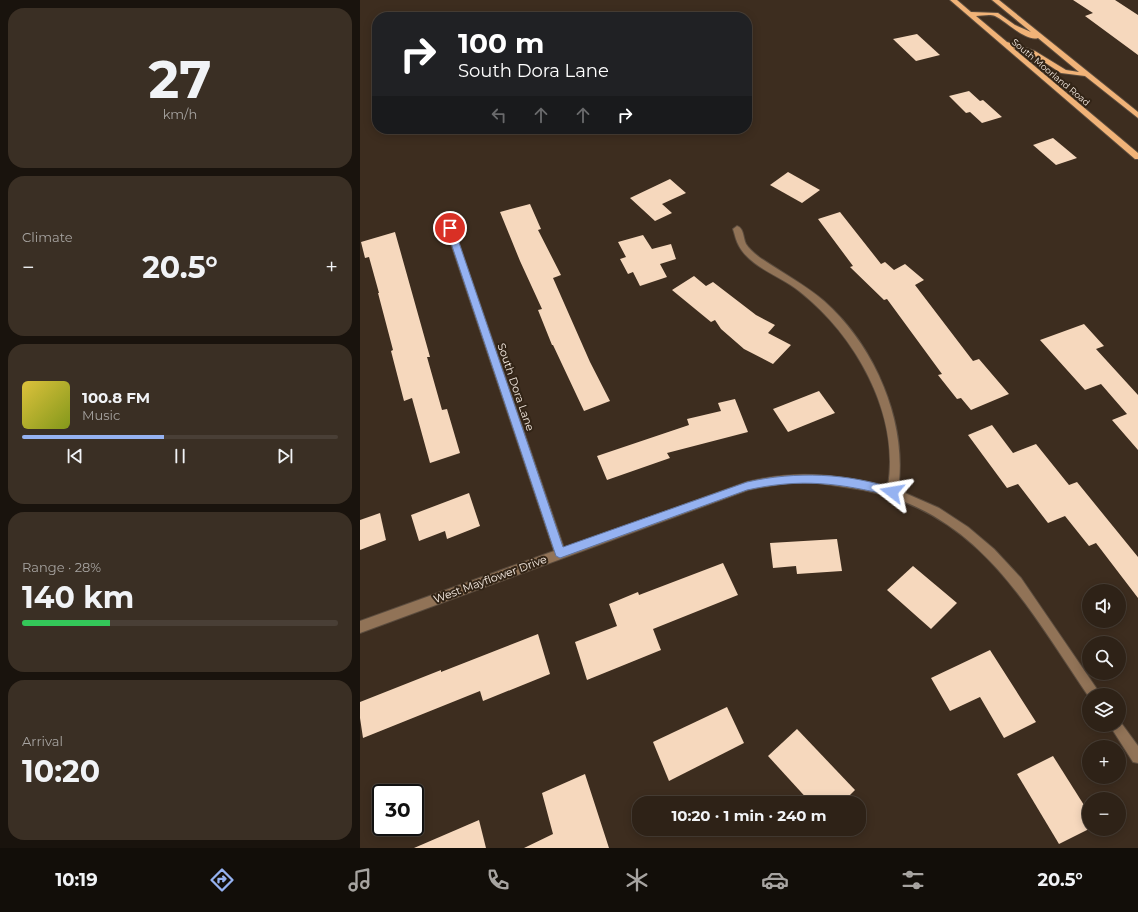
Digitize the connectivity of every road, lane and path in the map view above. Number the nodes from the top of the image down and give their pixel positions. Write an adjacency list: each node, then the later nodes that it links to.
1 (953, 0): 3 (main road, South Moorland Road)
2 (995, 0): 5 (main road, South Moorland Road)
3 (970, 14): 4 (main road, South Moorland Road); 5 (main road)
4 (1004, 44): 6 (main road); 8 (main road, South Moorland Road)
5 (1049, 44): 6 (main road, South Moorland Road)
6 (1086, 74): 7 (main road, South Moorland Road)
7 (1138, 116)
8 (1138, 157)
9 (450, 228): 12 (street, South Dora Lane)
10 (737, 229): 11 (street)
11 (892, 492): 12 (street, West Mayflower Drive); 14 (street, West Mayflower Drive)
12 (560, 553): 13 (street, West Mayflower Drive)
13 (360, 627)
14 (1091, 688)
15 (1121, 732): 16 (street)
16 (1138, 757)

